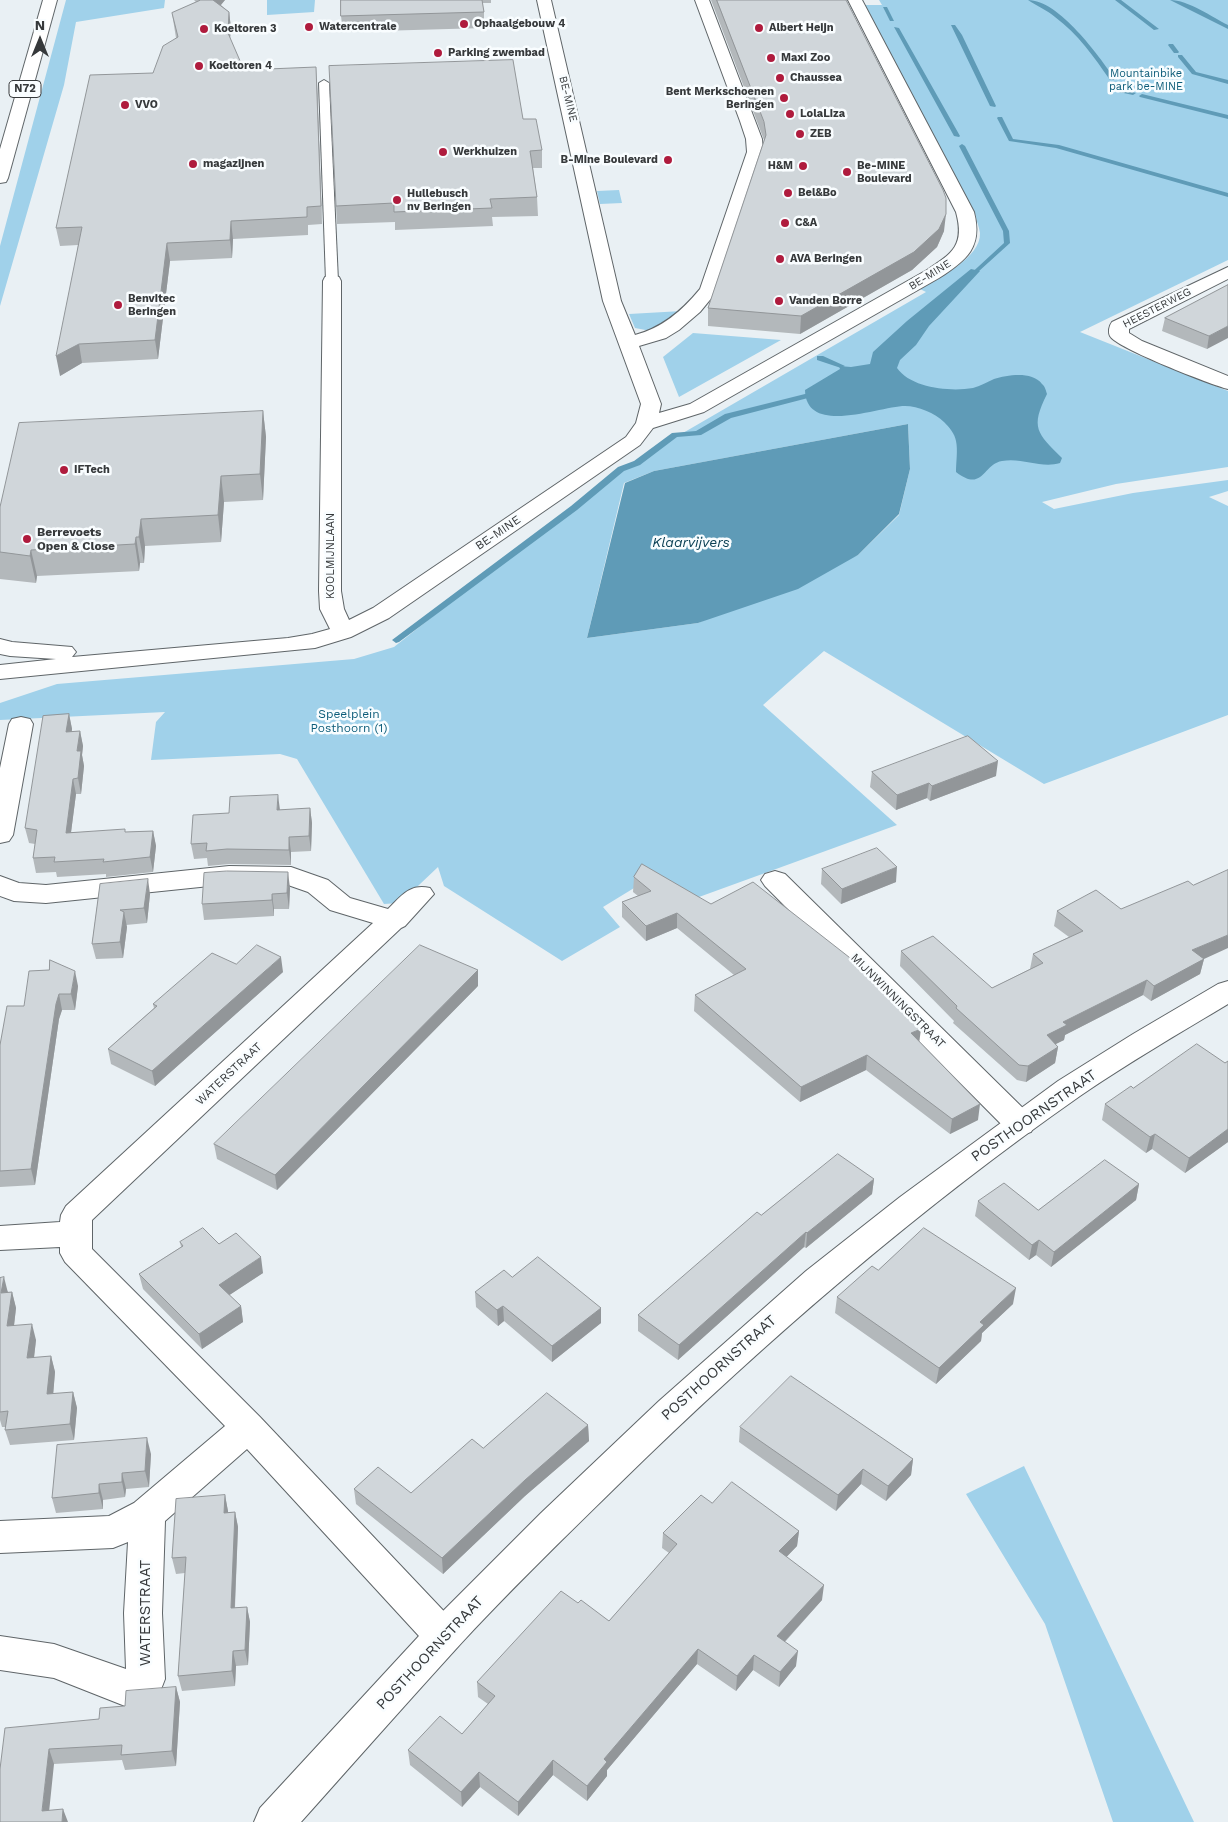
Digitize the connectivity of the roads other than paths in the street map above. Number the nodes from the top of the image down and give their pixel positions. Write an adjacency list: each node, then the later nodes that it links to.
1 (50, 0): 6 (street, N72)
2 (544, 0): 9 (street, BE-MINE)
3 (702, 0): 9 (street)
4 (855, 0): 11 (street, BE-MINE)
5 (324, 83): 8 (lane)
6 (0, 178)
7 (1228, 272): 10 (street, HEESTERWEG)
8 (332, 281): 12 (street, KOOLMIJNLAAN)
9 (628, 343): 11 (street, BE-MINE)
10 (1228, 383)
11 (646, 424): 12 (street, BE-MINE)
12 (342, 632): 14 (street)
13 (0, 646): 14 (street)
14 (148, 656): 15 (street)
15 (0, 672)
16 (21, 724): 17 (street)
17 (0, 835)
18 (775, 880): 23 (street, MIJNWINNINGSTRAAT)
19 (420, 894): 21 (street, WATERSTRAAT)
20 (5, 896): 21 (street)
21 (395, 920): 24 (street, WATERSTRAAT)
22 (1228, 991): 23 (street, POSTHOORNSTRAAT)
23 (1020, 1124): 29 (street, POSTHOORNSTRAAT)
24 (75, 1234): 25 (street); 26 (street)
25 (0, 1238)
26 (248, 1427): 27 (street); 29 (street)
27 (147, 1514): 28 (street); 30 (street, WATERSTRAAT)
28 (0, 1537)
29 (443, 1636): 31 (street, POSTHOORNSTRAAT)
30 (0, 1653)
31 (274, 1822)

